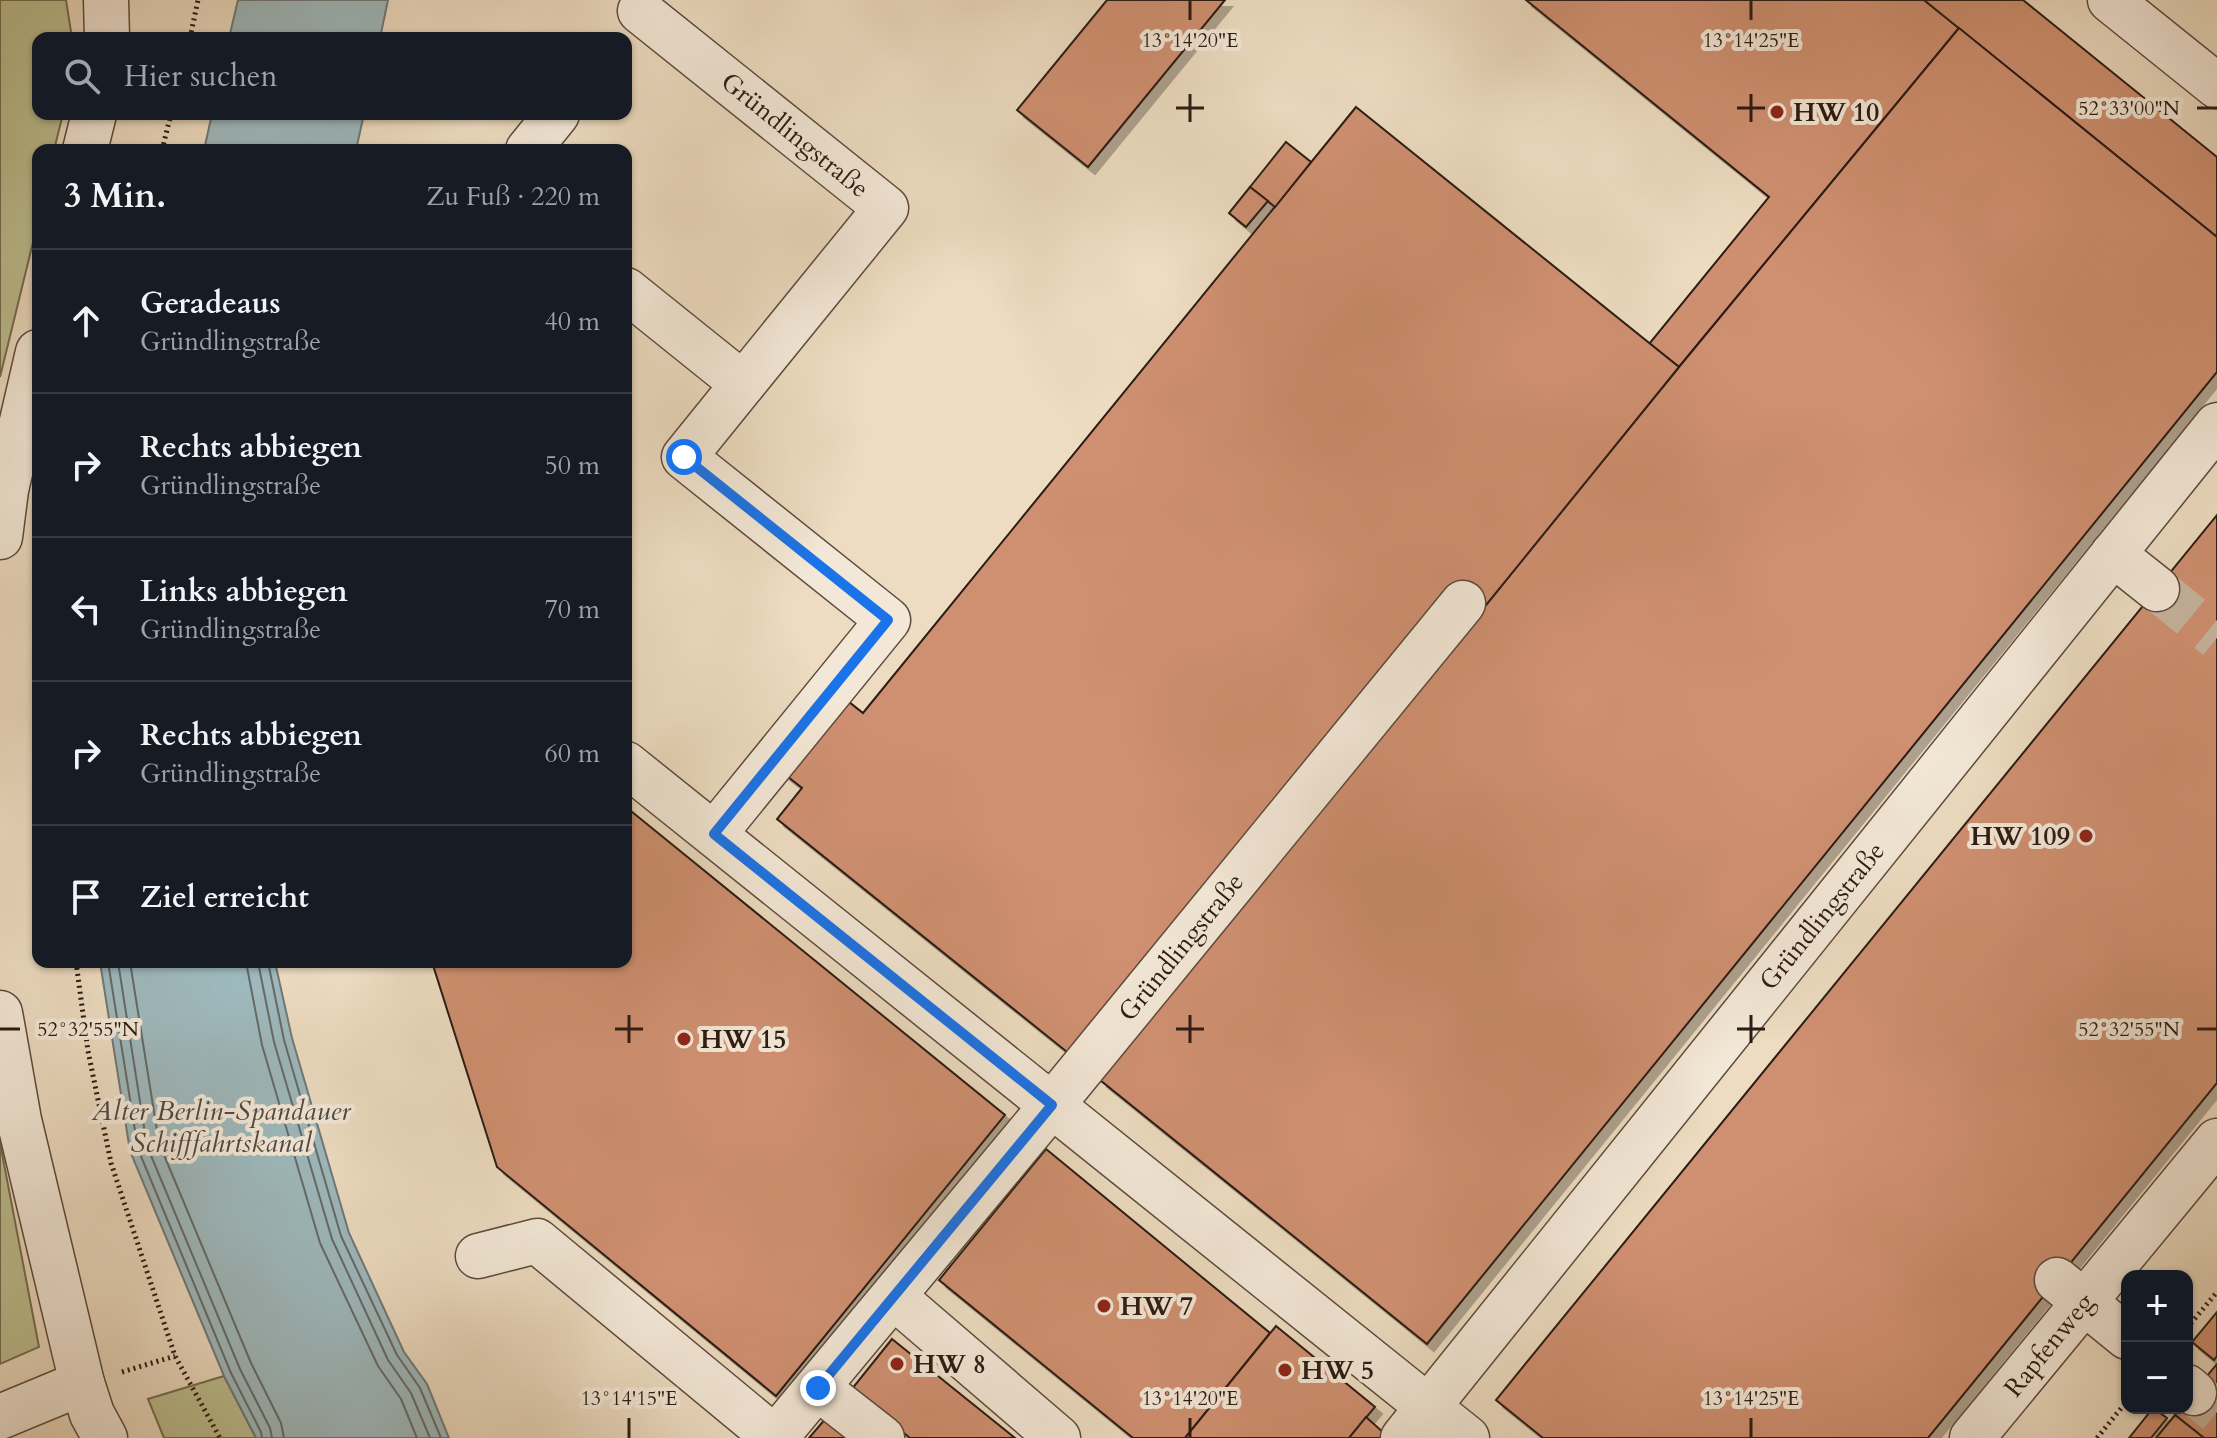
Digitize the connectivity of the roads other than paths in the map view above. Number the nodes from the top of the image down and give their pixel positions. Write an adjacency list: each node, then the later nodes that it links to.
1 (106, 0): 4 (street)
2 (2110, 0): 5 (street)
3 (636, 16): 14 (street, Gründlingstraße)
4 (107, 32)
5 (2217, 86)
6 (92, 120): 9 (street)
7 (552, 120): 10 (street)
8 (564, 120): 11 (street)
9 (86, 144)
10 (533, 144)
11 (560, 144)
12 (632, 295): 14 (street)
13 (32, 378): 16 (street)
14 (743, 384): 21 (street, Gründlingstraße)
15 (2216, 430): 17 (street, Gründlingstraße)
16 (0, 537)
17 (2113, 554): 18 (street); 32 (street, Gründlingstraße)
18 (2157, 589)
19 (1463, 603): 23 (street, Gründlingstraße)
20 (632, 769): 21 (street)
21 (714, 834): 23 (street)
22 (0, 1013): 31 (street)
23 (1052, 1105): 27 (street, Gründlingstraße); 32 (street)
24 (2198, 1138): 26 (street, Rapfenweg)
25 (478, 1256): 29 (street, Gründlingstraße)
26 (2070, 1291): 28 (street); 36 (street, Rapfenweg)
27 (894, 1297): 29 (street, Gründlingstraße); 34 (street)
28 (2121, 1332)
29 (818, 1388): 33 (street)
30 (0, 1417): 31 (street)
31 (92, 1418)
32 (1415, 1422): 35 (street)
33 (882, 1438)
34 (1058, 1438)
35 (1467, 1438)
36 (1972, 1438)

